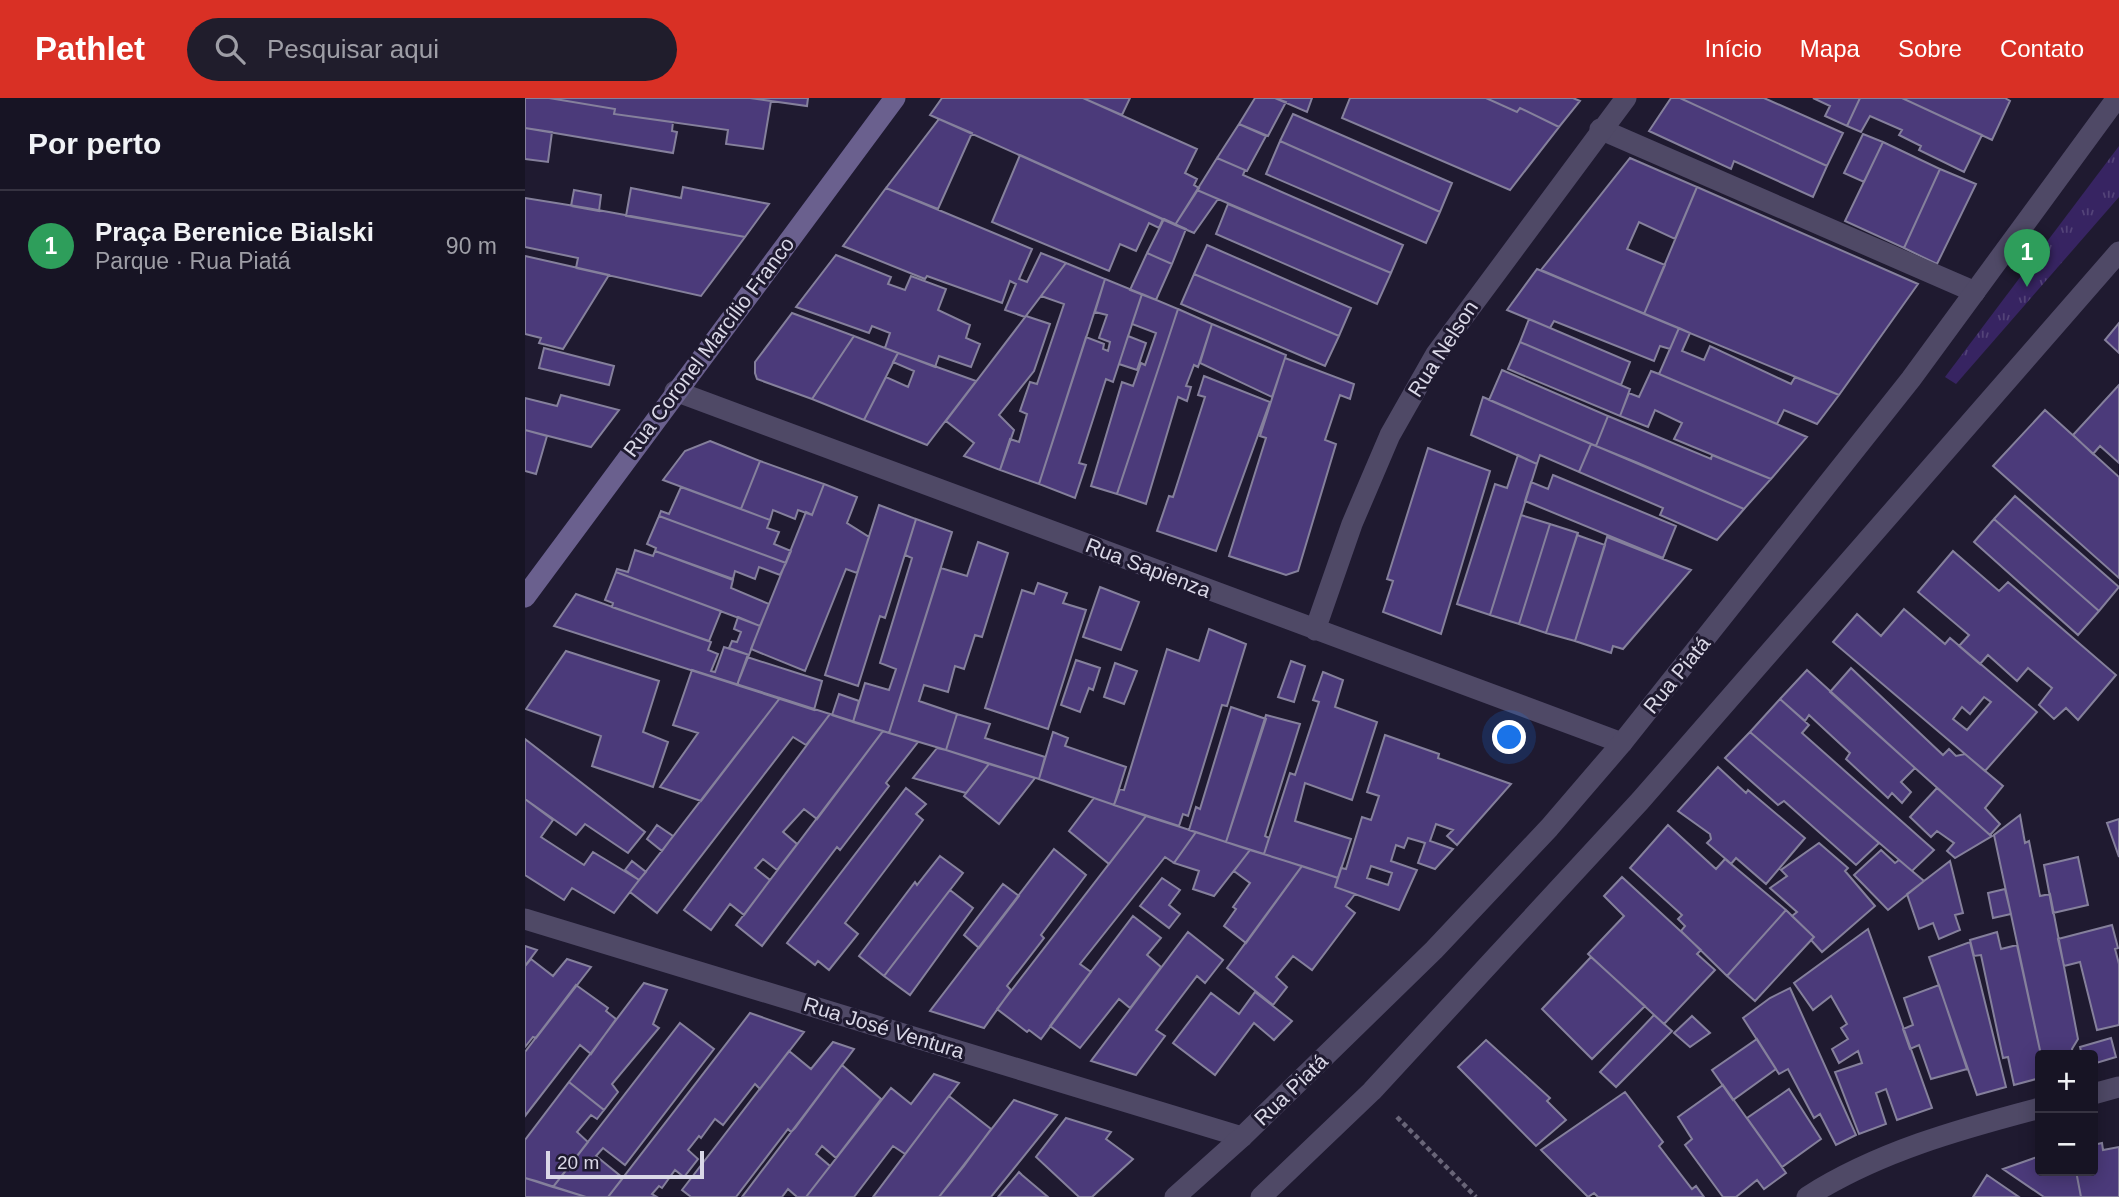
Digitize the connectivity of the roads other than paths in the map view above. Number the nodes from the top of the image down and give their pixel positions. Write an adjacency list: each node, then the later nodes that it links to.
1 (895, 98): 7 (main road, Rua Coronel Marcílio Franco)
2 (1626, 98): 4 (street, Rua Nelson)
3 (2117, 98): 6 (street, Rua Piatá)
4 (1600, 130): 6 (street); 9 (street, Rua Nelson)
5 (2119, 252): 17 (street)
6 (1975, 292): 10 (street, Rua Piatá)
7 (675, 391): 8 (main road, Rua Coronel Marcílio Franco); 9 (street, Rua Sapienza)
8 (525, 597)
9 (1315, 631): 10 (street, Rua Sapienza)
10 (1622, 743): 15 (street, Rua Piatá)
11 (525, 919): 15 (street, Rua José Ventura)
12 (2119, 1087): 13 (street)
13 (2098, 1093)
14 (2035, 1109): 18 (street)
15 (1242, 1137): 16 (street, Rua Piatá)
16 (1175, 1197)
17 (1261, 1197)
18 (1807, 1197)

